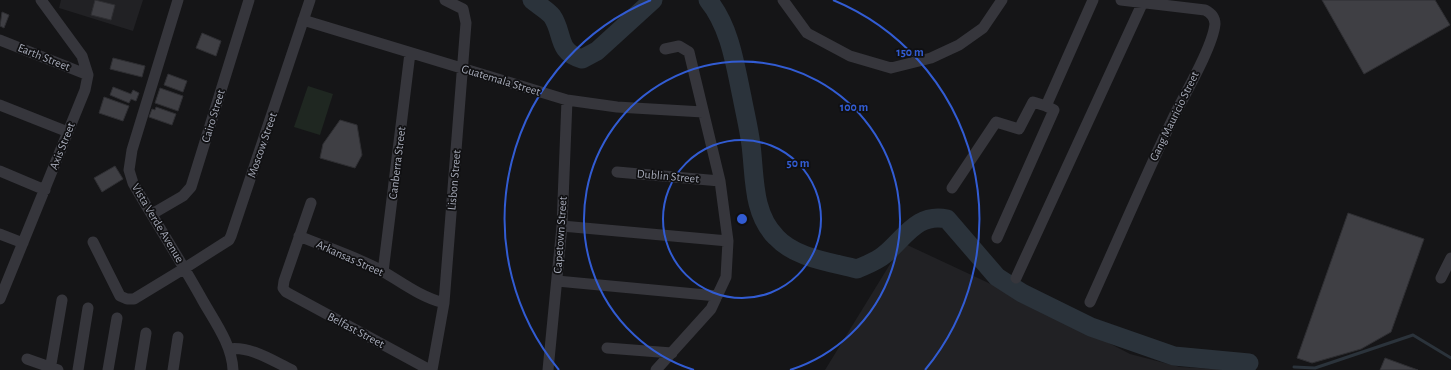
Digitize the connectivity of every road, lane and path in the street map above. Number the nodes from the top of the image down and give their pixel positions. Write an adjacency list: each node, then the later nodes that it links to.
1 (42, 0): 16 (street)
2 (178, 0): 28 (street, Vista Verde Avenue)
3 (249, 0): 28 (street, Cairo Street)
4 (310, 0): 11 (street, Moscow Street)
5 (445, 0): 15 (street, Lisbon Street)
6 (782, 0): 7 (street)
7 (1002, 0)
8 (1093, 0): 19 (street)
9 (1121, 0): 10 (street, Gang Mauricio Street)
10 (1143, 2): 39 (street); 45 (street, Gang Mauricio Street)
11 (303, 20): 14 (street, Guatemala Street); 37 (street, Moscow Street)
12 (0, 40): 16 (street, Earth Street)
13 (665, 49): 20 (street)
14 (410, 53): 15 (street, Guatemala Street); 38 (street, Canberra Street)
15 (462, 67): 17 (street, Guatemala Street); 46 (street, Lisbon Street)
16 (88, 75): 21 (street, Axis Street)
17 (567, 100): 20 (street, Guatemala Street); 29 (street, Capetown Street)
18 (0, 105): 21 (street)
19 (1046, 106): 25 (street); 32 (street)
20 (703, 112): 24 (street)
21 (68, 132): 26 (street, Axis Street)
22 (0, 171): 26 (street)
23 (616, 172): 24 (street, Dublin Street)
24 (720, 181): 33 (street)
25 (952, 188)
26 (44, 190): 35 (street, Axis Street)
27 (311, 203): 31 (street)
28 (152, 214): 37 (street, Vista Verde Avenue)
29 (562, 226): 33 (street); 41 (street, Capetown Street)
30 (0, 234): 35 (street)
31 (299, 236): 38 (street, Arkansas Street); 62 (street, Belfast Street)
32 (997, 238)
33 (728, 241): 42 (street)
34 (94, 242): 37 (street, Moscow Street)
35 (23, 243): 43 (street, Axis Street)
36 (1451, 258): 40 (street)
37 (185, 268): 52 (street, Vista Verde Avenue)
38 (383, 272): 46 (street, Arkansas Street)
39 (1016, 278)
40 (1441, 278)
41 (557, 281): 42 (street); 63 (street, Capetown Street)
42 (717, 296): 53 (street)
43 (0, 299)
44 (62, 300): 55 (street)
45 (1090, 302)
46 (444, 303): 62 (street, Lisbon Street)
47 (88, 308): 56 (street)
48 (117, 318): 57 (street)
49 (146, 333): 58 (street)
50 (178, 337): 59 (street)
51 (607, 348): 53 (street)
52 (229, 349): 60 (street, Vista Verde Avenue); 61 (street)
53 (672, 353): 64 (street)
54 (28, 359): 55 (street)
55 (53, 369)
56 (78, 370)
57 (108, 370)
58 (140, 370)
59 (173, 370)
60 (232, 370)
61 (292, 370)
62 (431, 370)
63 (548, 370)
64 (656, 370)

